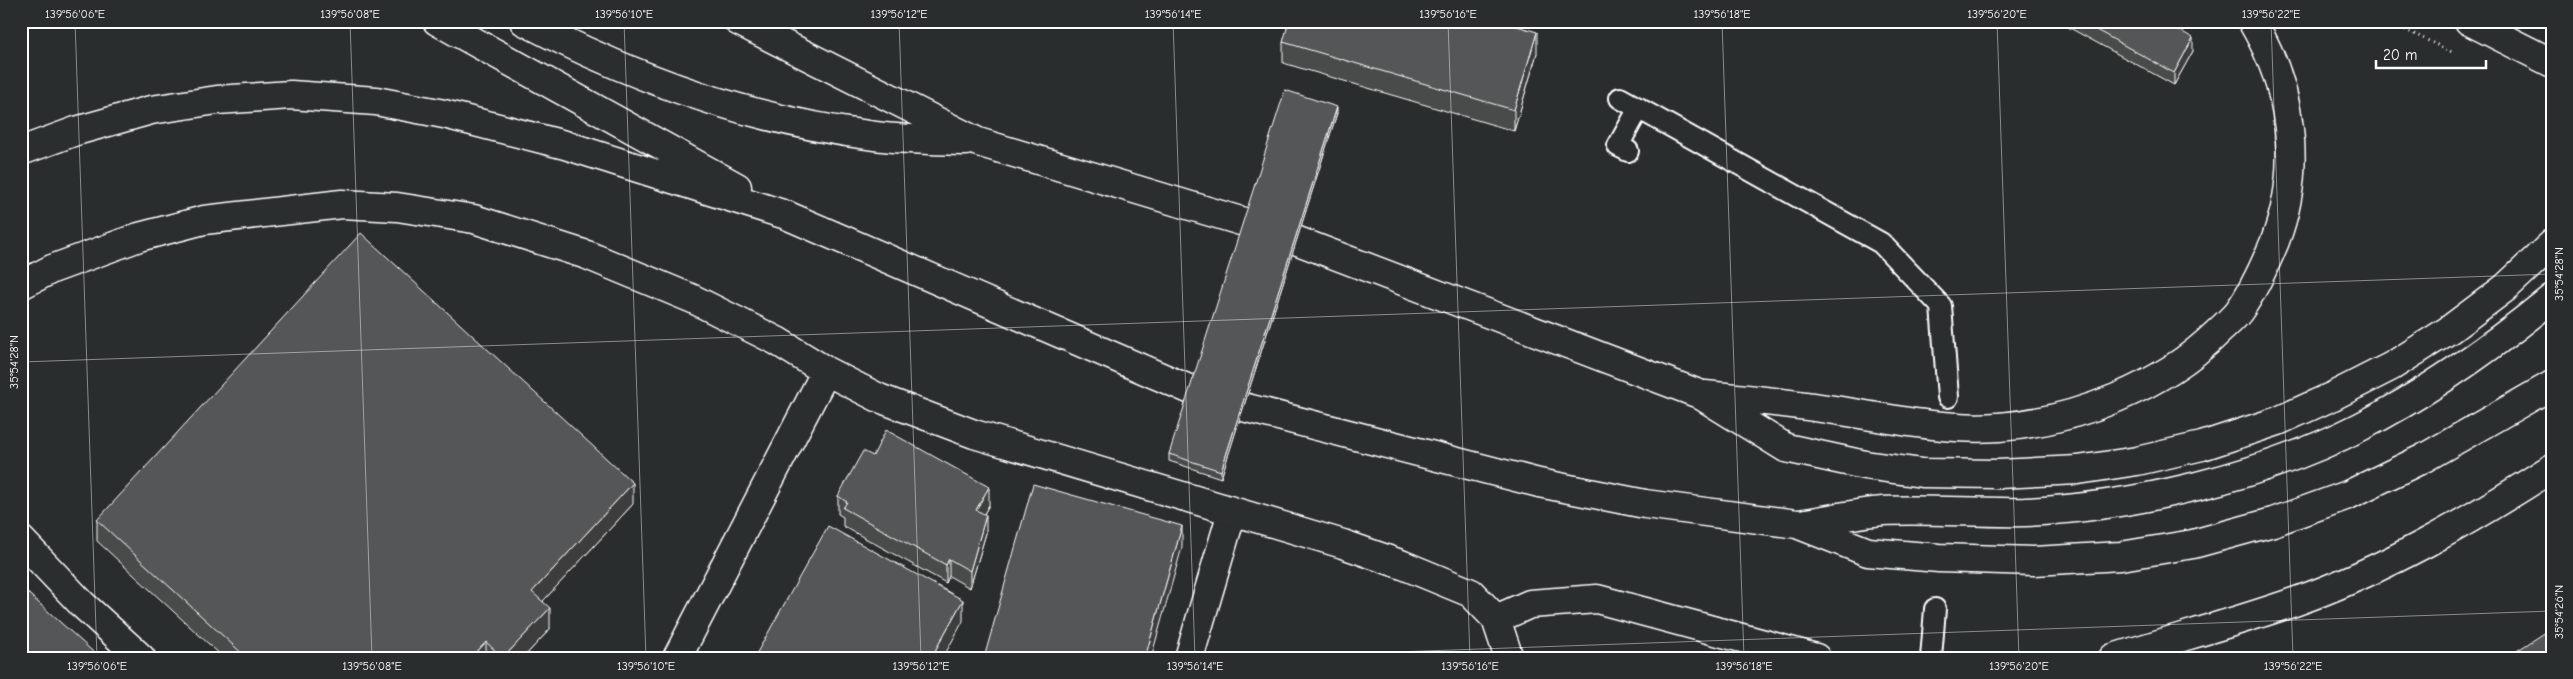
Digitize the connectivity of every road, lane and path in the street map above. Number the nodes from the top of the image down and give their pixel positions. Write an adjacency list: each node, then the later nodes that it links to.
1 (437, 21): 12 (main road)
2 (524, 21): 9 (main road)
3 (738, 21): 9 (main road)
4 (2252, 21): 18 (main road)
5 (2469, 21): 6 (main road)
6 (2552, 63)
7 (1620, 98): 8 (lane)
8 (1639, 108): 11 (lane); 19 (lane)
9 (978, 142): 18 (main road)
10 (21, 151): 12 (main road)
11 (1628, 151)
12 (786, 215): 22 (main road)
13 (2552, 244): 18 (main road)
14 (21, 285): 16 (main road)
15 (2552, 298): 22 (main road)
16 (826, 371): 21 (main road); 27 (main road)
17 (2552, 386): 22 (main road)
18 (1699, 394)
19 (1948, 397)
20 (2552, 468): 32 (main road)
21 (1232, 512): 25 (main road); 28 (main road)
22 (1797, 524)
23 (21, 540): 26 (main road)
24 (1935, 609): 31 (lane)
25 (1496, 619): 29 (main road); 30 (main road)
26 (141, 658)
27 (678, 658)
28 (1189, 658)
29 (1509, 658)
30 (1816, 658)
31 (1931, 658)
32 (2113, 658)

